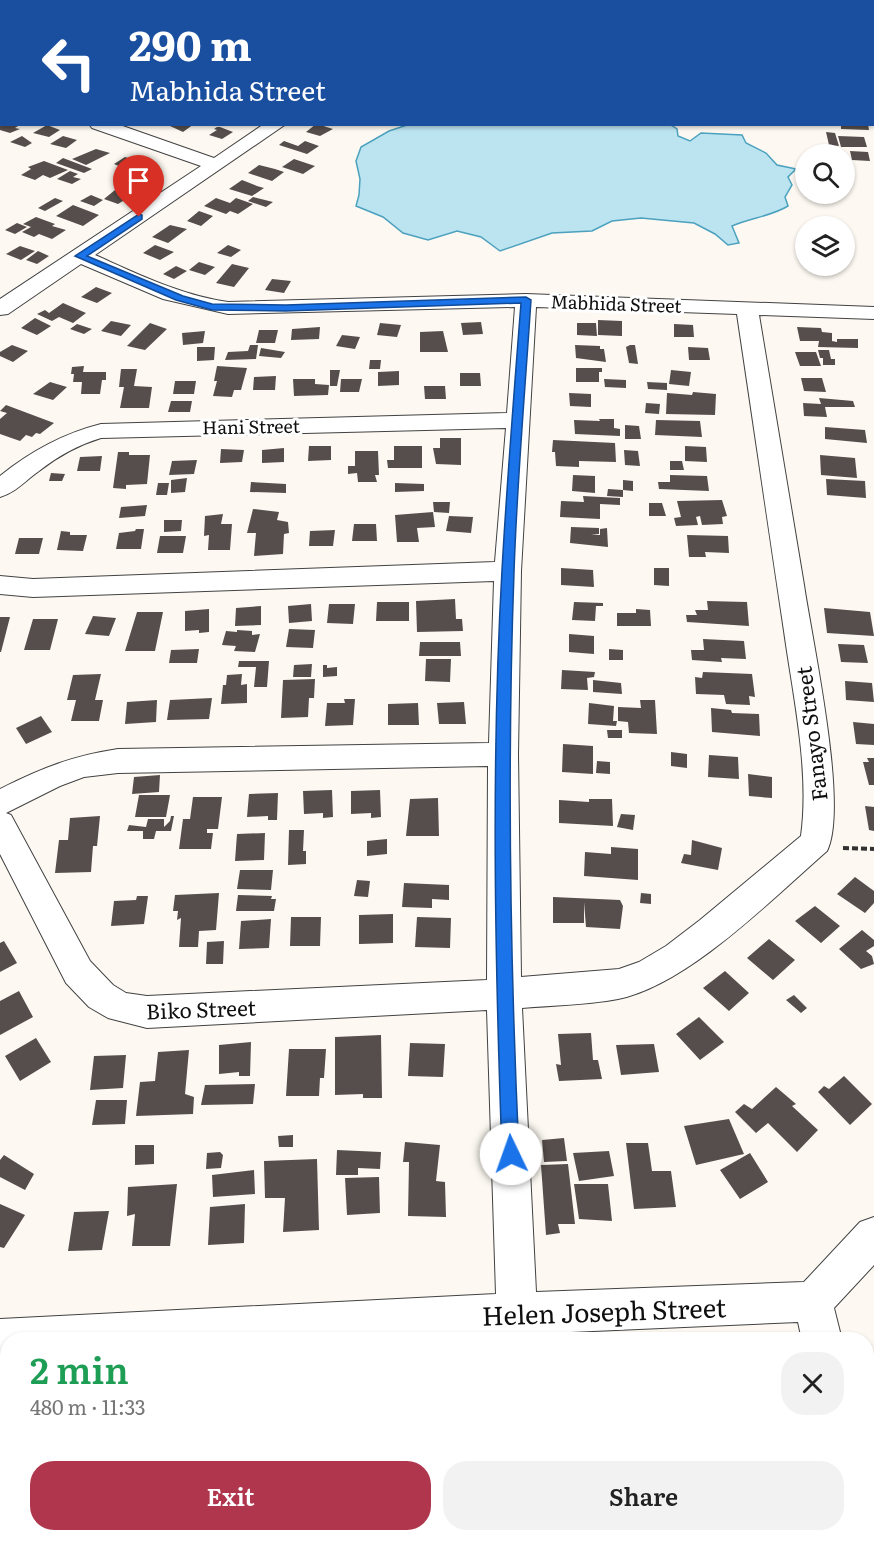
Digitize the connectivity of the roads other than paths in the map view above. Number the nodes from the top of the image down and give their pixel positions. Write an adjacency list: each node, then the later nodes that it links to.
1 (104, 126): 3 (street)
2 (274, 126): 3 (street)
3 (217, 165): 4 (street)
4 (80, 256): 5 (street, Mabhida Street); 7 (street)
5 (526, 300): 6 (street, Mabhida Street); 9 (street)
6 (747, 307): 8 (street, Mabhida Street); 16 (street, Fanayo Street)
7 (0, 309)
8 (874, 313)
9 (519, 420): 10 (street, Hani Street); 11 (street)
10 (0, 489)
11 (508, 571): 12 (street); 13 (street)
12 (0, 585)
13 (503, 753): 14 (street); 16 (street)
14 (0, 803)
15 (0, 824): 16 (street, Biko Street)
16 (504, 994): 19 (street)
17 (874, 1236): 18 (street)
18 (813, 1302): 19 (street, Helen Joseph Street); 21 (street)
19 (517, 1313): 20 (street, Helen Joseph Street)
20 (139, 1332)
21 (820, 1332)

